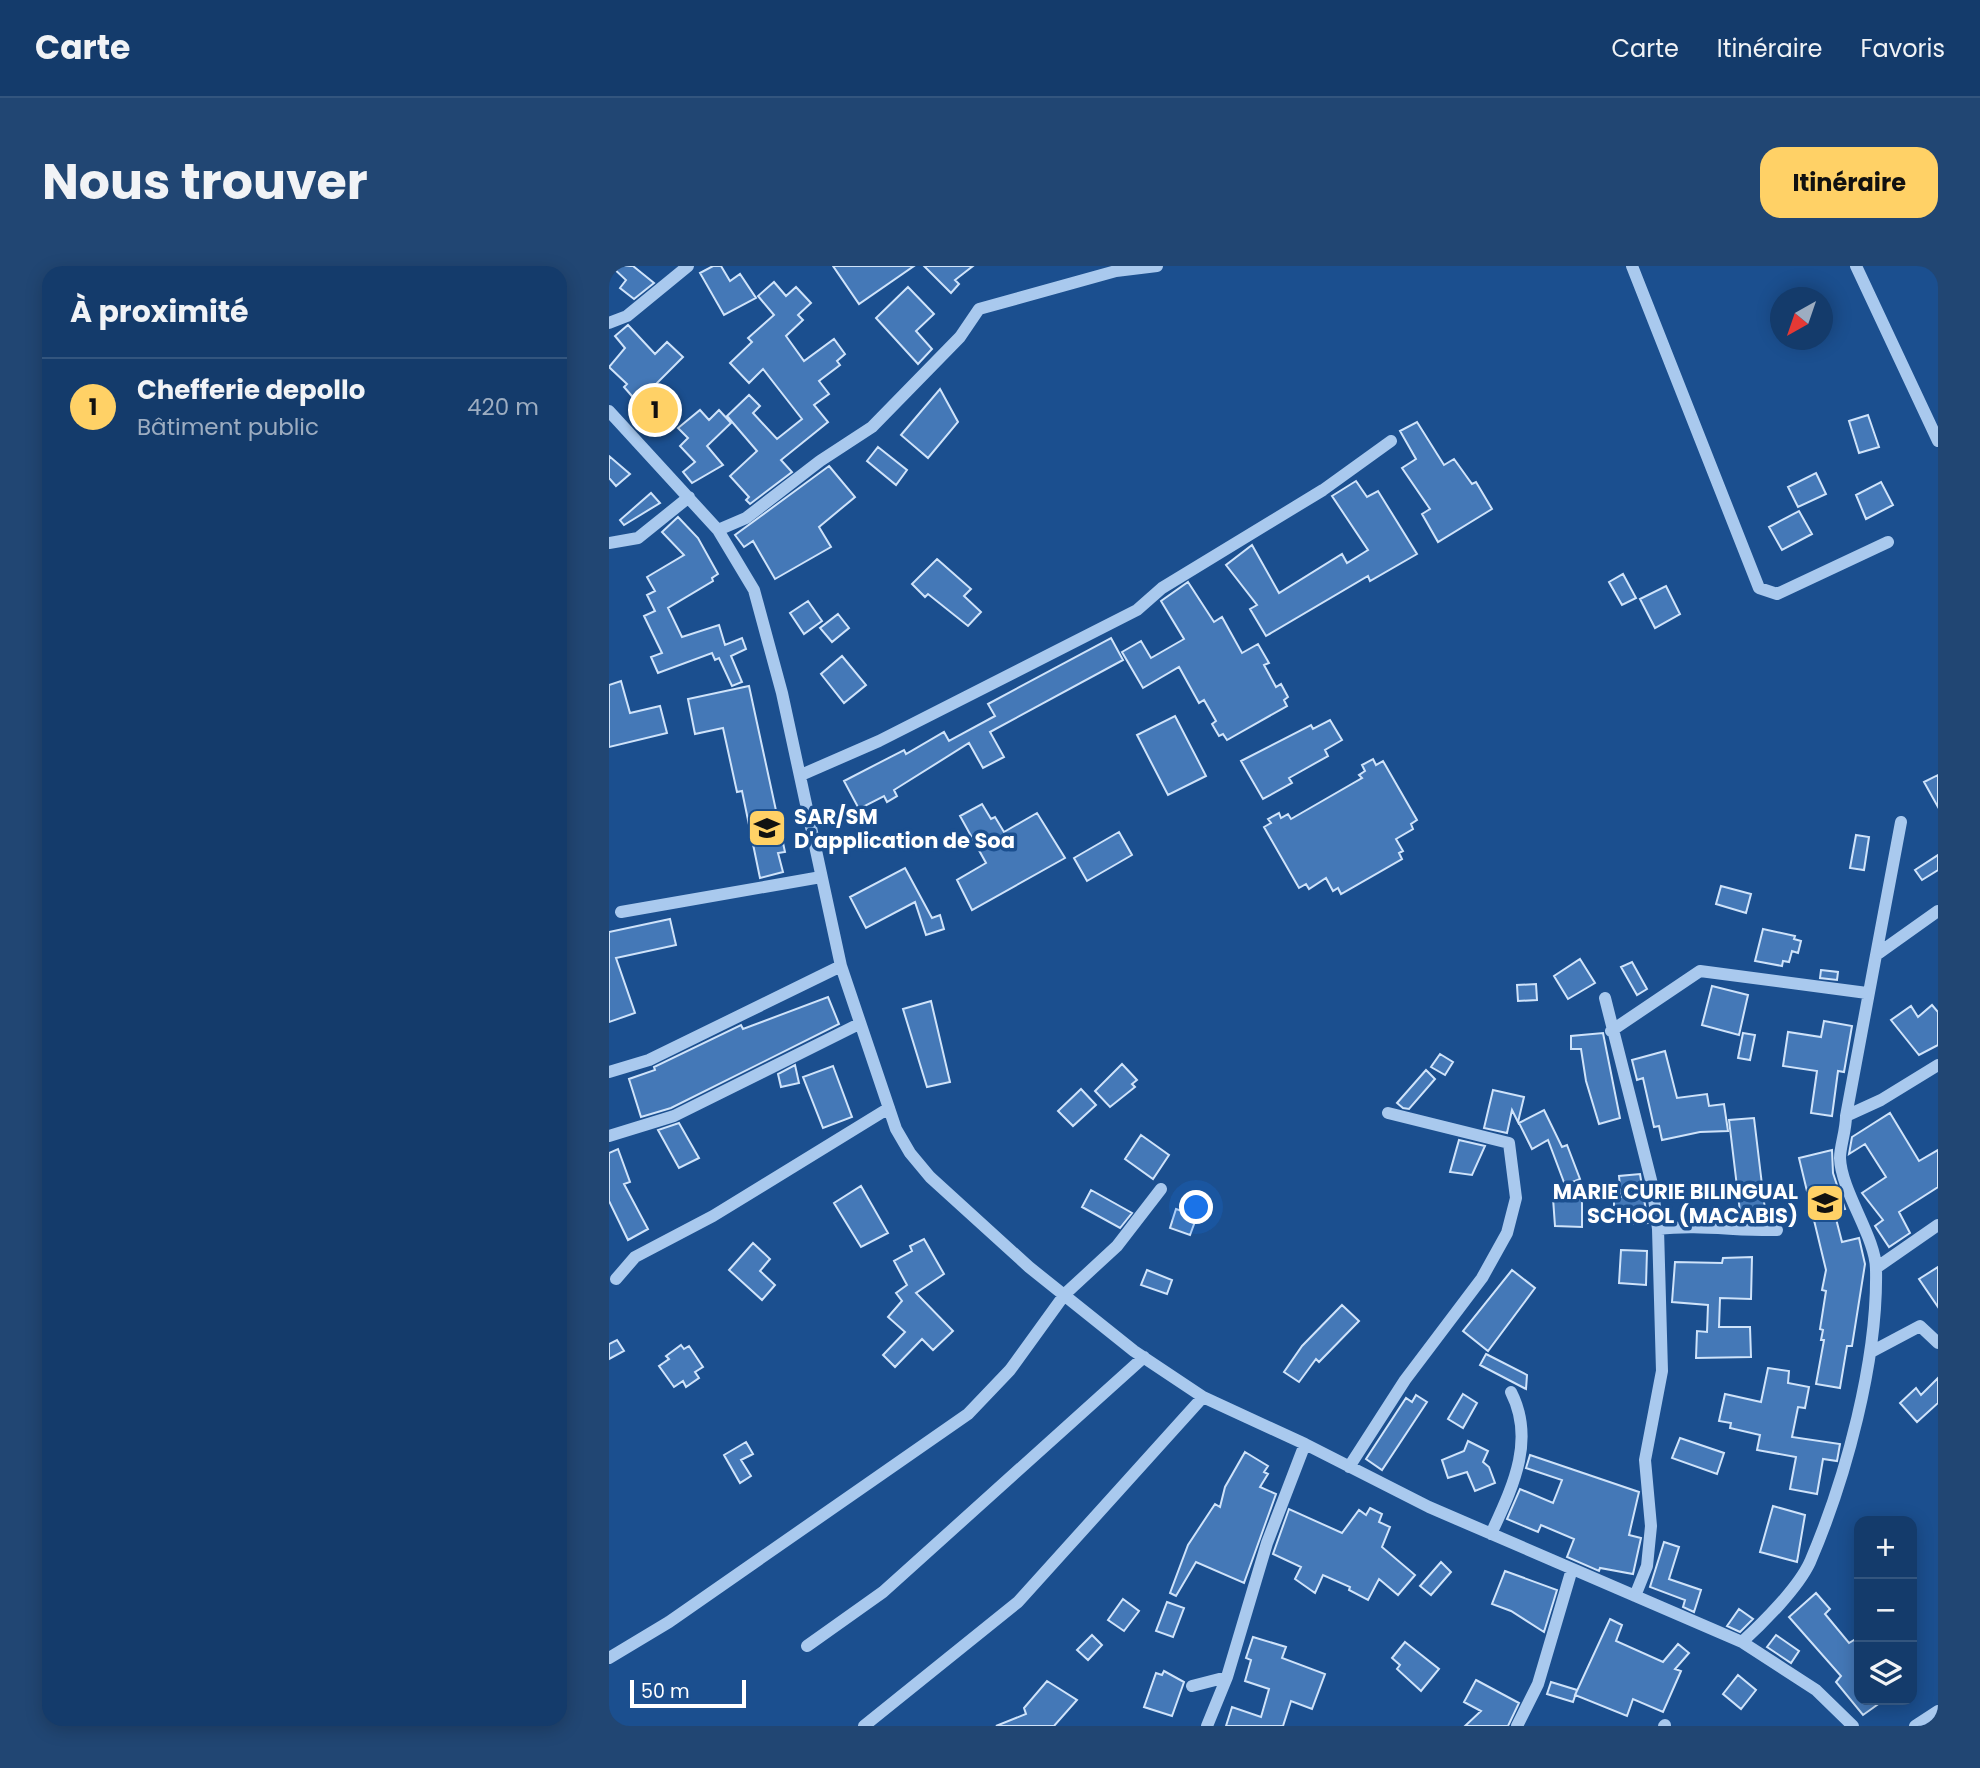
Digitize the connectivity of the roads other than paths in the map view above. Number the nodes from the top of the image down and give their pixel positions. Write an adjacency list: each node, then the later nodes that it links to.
1 (688, 266): 6 (street)
2 (1157, 266): 5 (street)
3 (1632, 266): 12 (street)
4 (1856, 266): 9 (street)
5 (1118, 268): 11 (street)
6 (609, 323)
7 (609, 411): 10 (street)
8 (1391, 441): 14 (street)
9 (1938, 441)
10 (689, 497): 11 (street); 13 (street)
11 (718, 530): 14 (street)
12 (1888, 542)
13 (609, 543)
14 (801, 775): 16 (street)
15 (1901, 822): 19 (street)
16 (821, 877): 18 (street); 20 (street)
17 (1938, 911): 19 (street)
18 (621, 912)
19 (1876, 955): 21 (street)
20 (842, 966): 23 (street); 26 (street)
21 (1867, 993): 24 (street); 29 (street)
22 (1605, 998): 24 (street)
23 (859, 1024): 27 (street); 30 (street)
24 (1611, 1031): 33 (street)
25 (1938, 1065): 29 (street)
26 (609, 1072)
27 (889, 1108): 36 (street); 37 (street)
28 (1388, 1113): 44 (street)
29 (1846, 1116): 35 (street)
30 (609, 1136)
31 (1161, 1189): 37 (street)
32 (1938, 1224): 35 (street)
33 (1658, 1229): 34 (street); 47 (street)
34 (1777, 1230)
35 (1876, 1268): 39 (street)
36 (616, 1279)
37 (1065, 1294): 40 (street); 50 (street)
38 (1938, 1343): 39 (street)
39 (1871, 1352): 48 (street)
40 (1144, 1357): 42 (street); 49 (street)
41 (1511, 1392): 45 (street)
42 (1203, 1397): 43 (street); 54 (street)
43 (1305, 1444): 44 (street); 51 (street)
44 (1349, 1467): 45 (street)
45 (1491, 1534): 46 (street)
46 (1572, 1569): 47 (street); 56 (street)
47 (1635, 1596): 48 (street)
48 (1742, 1642): 57 (street)
49 (807, 1646)
50 (609, 1658)
51 (1227, 1677): 52 (street); 55 (street)
52 (1192, 1686)
53 (1938, 1711): 58 (street)
54 (864, 1726)
55 (1207, 1726)
56 (1517, 1726)
57 (1853, 1726)
58 (1915, 1726)

